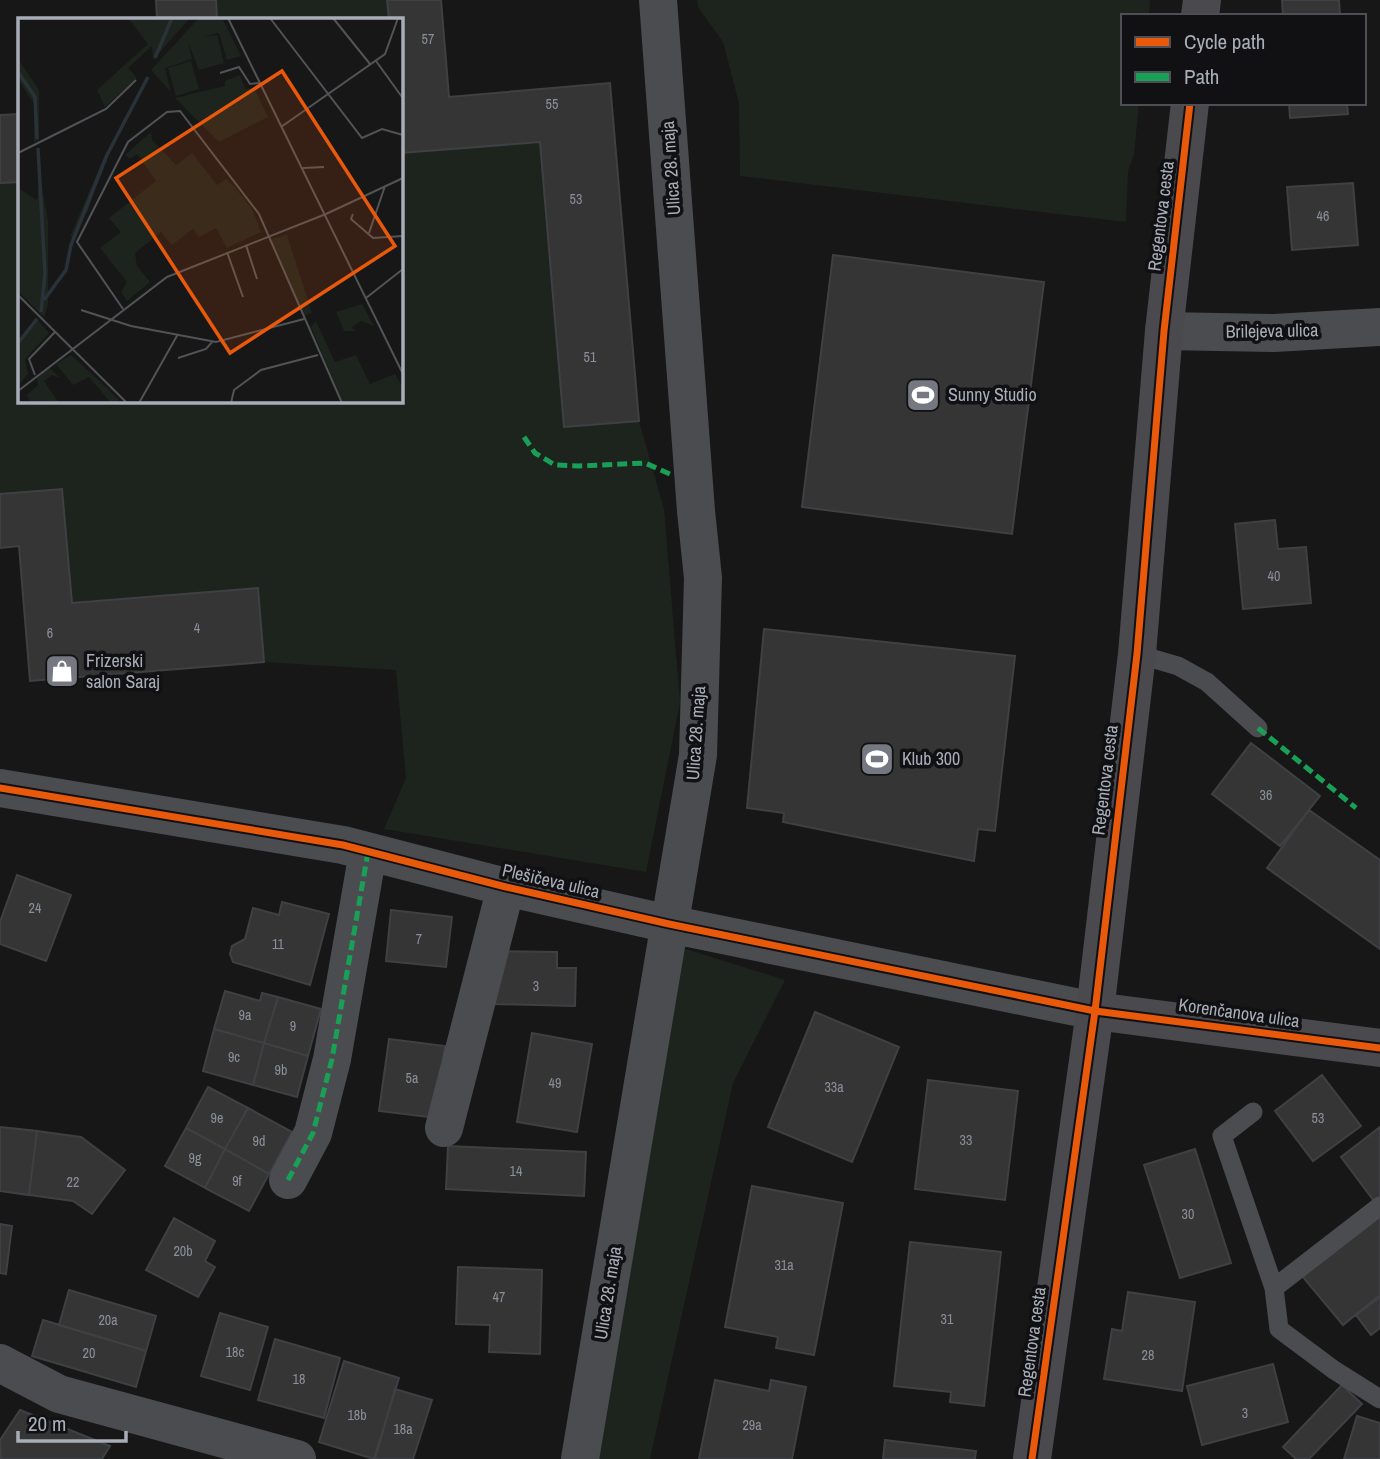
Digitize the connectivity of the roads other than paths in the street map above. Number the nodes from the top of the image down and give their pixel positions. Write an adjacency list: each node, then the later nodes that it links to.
1 (658, 0): 10 (street, Ulica 28. maja)
2 (1190, 105): 4 (street, Regentova cesta)
3 (1380, 327): 4 (street, Brilejeva ulica)
4 (1164, 331): 5 (street, Regentova cesta)
5 (1137, 653): 6 (lane); 11 (street, Regentova cesta)
6 (1258, 728)
7 (0, 788): 8 (street, Plešičeva ulica)
8 (368, 852): 9 (street, Plešičeva ulica); 15 (street)
9 (506, 887): 10 (street, Plešičeva ulica); 14 (street, Plešičeva ulica)
10 (669, 924): 11 (street, Plešičeva ulica); 21 (street, Ulica 28. maja)
11 (1095, 1011): 12 (street, Korenčanova ulica); 22 (street, Regentova cesta)
12 (1380, 1048)
13 (1253, 1112): 17 (lane)
14 (444, 1128)
15 (288, 1180)
16 (1380, 1206): 17 (lane)
17 (1274, 1288): 19 (lane)
18 (0, 1363): 20 (street)
19 (1380, 1399)
20 (297, 1459)
21 (580, 1459)
22 (1032, 1459)

